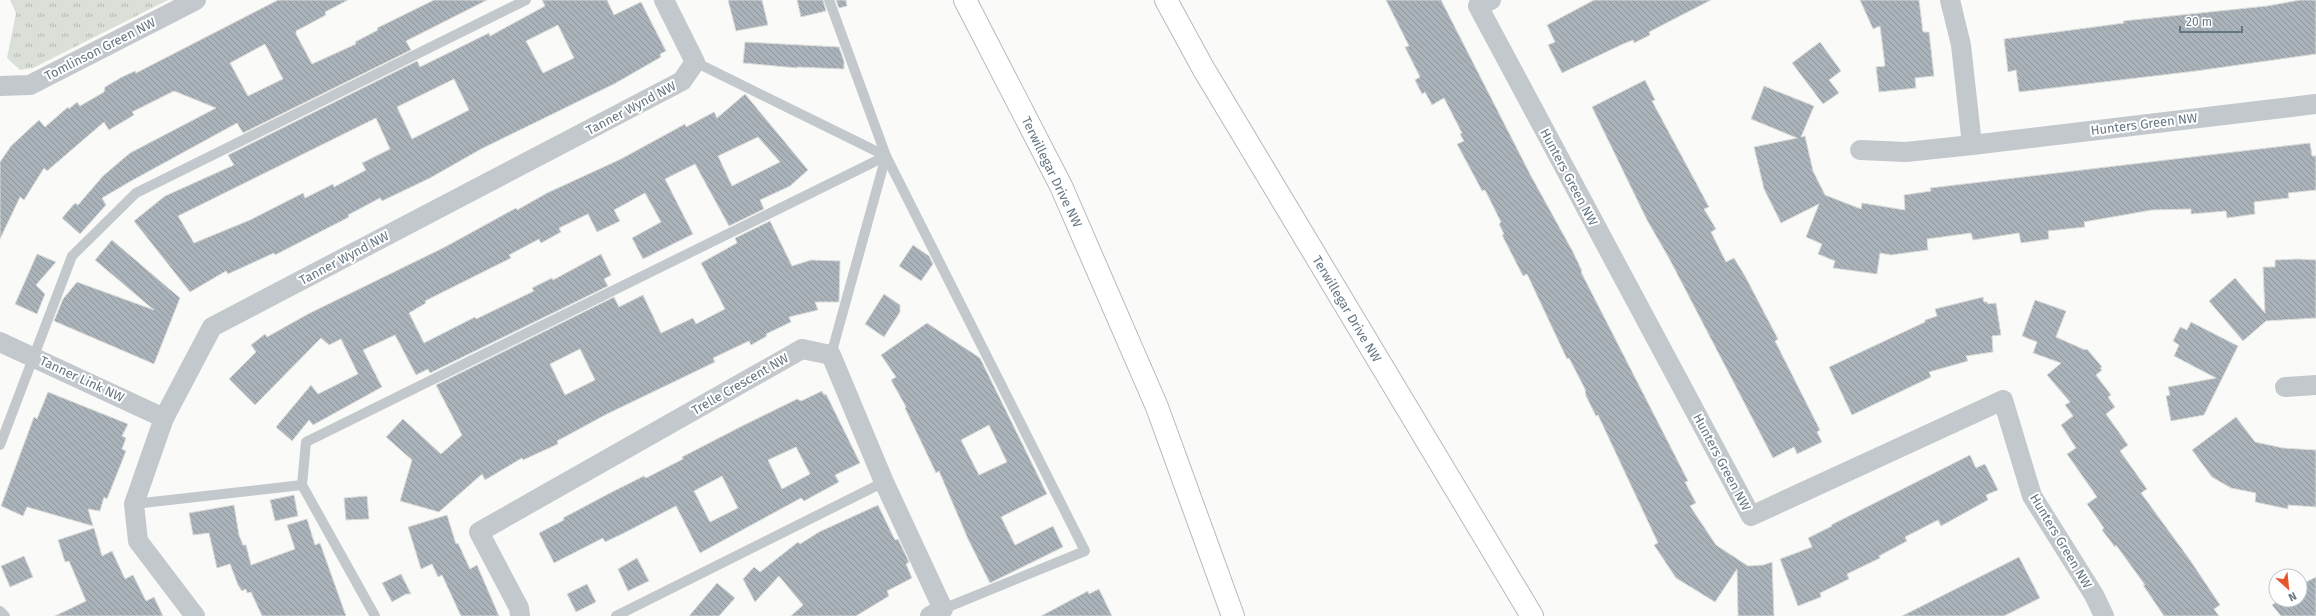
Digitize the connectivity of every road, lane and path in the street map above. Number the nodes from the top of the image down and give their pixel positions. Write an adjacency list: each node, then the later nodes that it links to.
1 (196, 0): 10 (street, Tomlinson Green NW)
2 (526, 0): 17 (lane)
3 (664, 0): 9 (street)
4 (829, 0): 14 (lane)
5 (965, 0): 32 (main road, Terwillegar Drive NW)
6 (1166, 0): 33 (main road, Terwillegar Drive NW)
7 (1950, 0): 12 (street)
8 (1481, 2): 34 (street, Hunters Green NW)
9 (695, 62): 14 (lane); 20 (street, Tanner Wynd NW)
10 (0, 86)
11 (2316, 104): 12 (street, Hunters Green NW)
12 (1972, 145): 13 (street, Hunters Green NW)
13 (1860, 150)
14 (886, 156): 16 (lane); 23 (lane); 26 (lane)
15 (0, 342): 17 (street, Tanner Link NW)
16 (831, 355): 22 (street); 30 (street, Trelle Crescent NW)
17 (33, 356): 20 (street, Tanner Link NW); 21 (lane)
18 (2316, 385): 19 (street)
19 (2285, 386)
20 (164, 418): 24 (street, Tanner Wynd NW)
21 (0, 445)
22 (884, 482): 26 (street); 31 (lane)
23 (302, 485): 24 (lane); 29 (lane)
24 (134, 504): 28 (street, Tanner Wynd NW)
25 (0, 611): 27 (lane)
26 (937, 613)
27 (5, 616)
28 (195, 616)
29 (375, 616)
30 (520, 616)
31 (616, 616)
32 (1233, 616)
33 (1532, 616)
34 (2104, 616)

